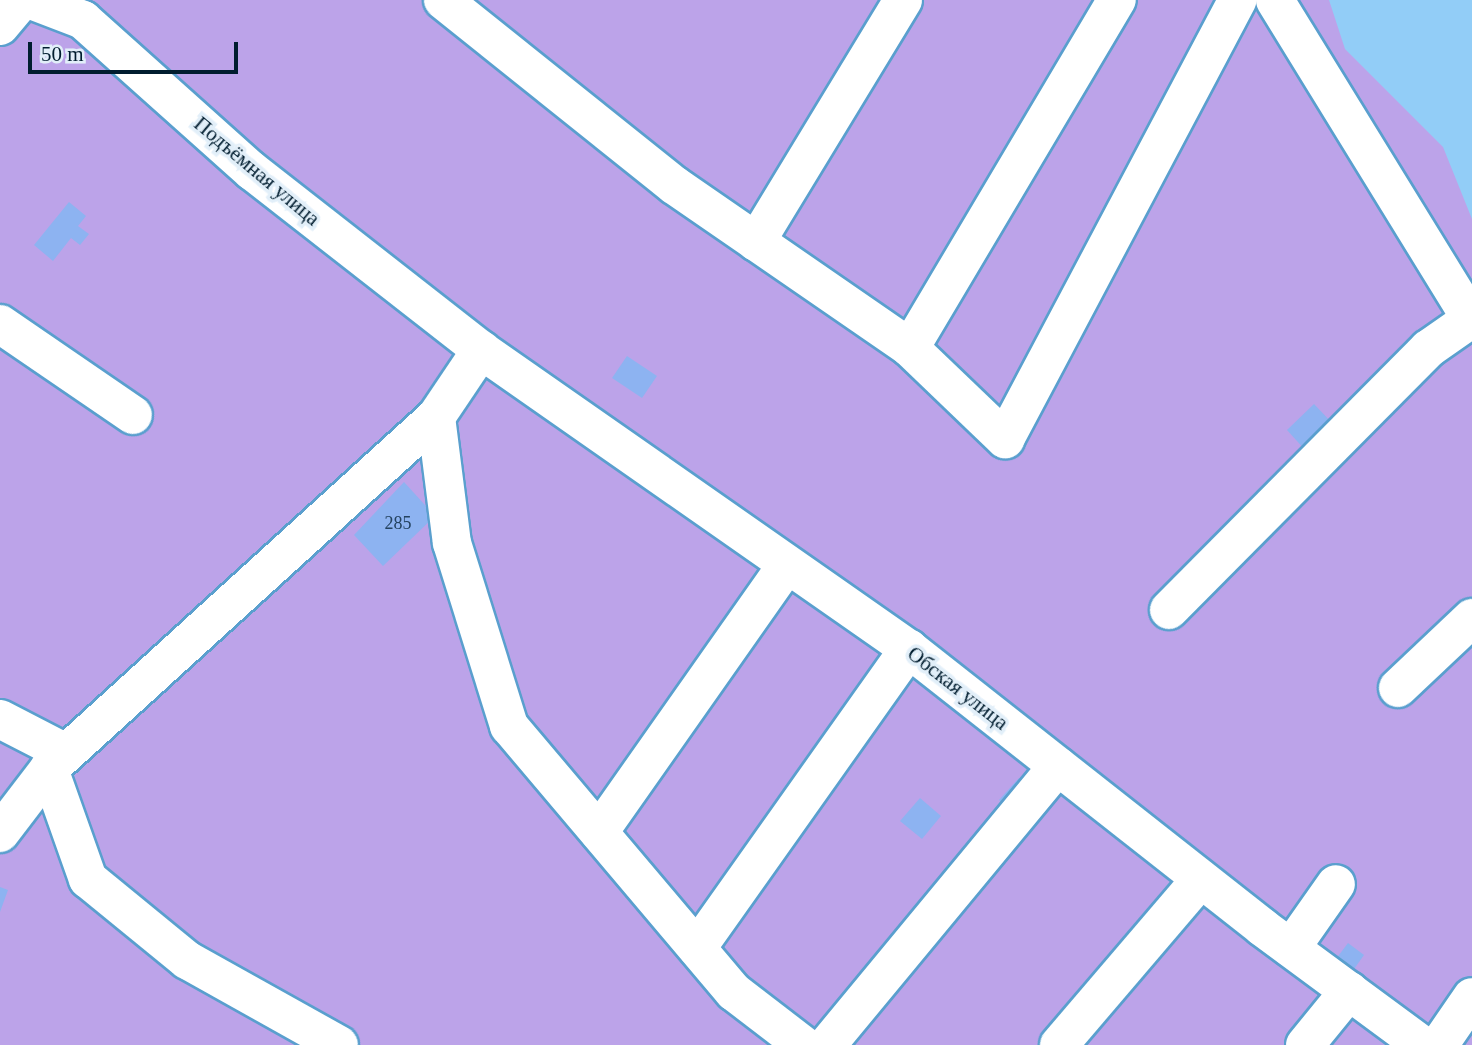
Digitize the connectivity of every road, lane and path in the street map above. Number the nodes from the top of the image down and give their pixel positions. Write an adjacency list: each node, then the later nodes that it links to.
1 (22, 0): 8 (street)
2 (31, 0): 13 (street, Подъёмная улица)
3 (443, 0): 9 (street)
4 (903, 0): 9 (street)
5 (1117, 0): 12 (street)
6 (1237, 0): 12 (street)
7 (1275, 0): 10 (street)
8 (0, 26)
9 (756, 242): 12 (street)
10 (1472, 320): 17 (street)
11 (0, 324): 14 (street)
12 (910, 348)
13 (481, 350): 15 (street); 16 (street, Обская улица)
14 (133, 415)
15 (436, 417): 22 (street); 24 (street)
16 (786, 566): 19 (street, Обская улица); 24 (street)
17 (1169, 610)
18 (1472, 618): 20 (street)
19 (909, 649): 23 (street, Обская улица); 28 (street)
20 (1398, 688)
21 (0, 719): 22 (street)
22 (58, 761): 25 (street); 32 (street)
23 (1058, 766): 26 (street, Обская улица); 34 (street)
24 (599, 832): 28 (street)
25 (0, 833)
26 (1201, 879): 29 (street, Обская улица); 35 (street)
27 (1336, 884): 29 (street)
28 (697, 948): 33 (street)
29 (1291, 948): 30 (street, Обская улица)
30 (1349, 991): 36 (street); 37 (street, Обская улица)
31 (1472, 997): 38 (street)
32 (339, 1045)
33 (803, 1045)
34 (827, 1045)
35 (1059, 1045)
36 (1304, 1045)
37 (1422, 1045)
38 (1439, 1045)

